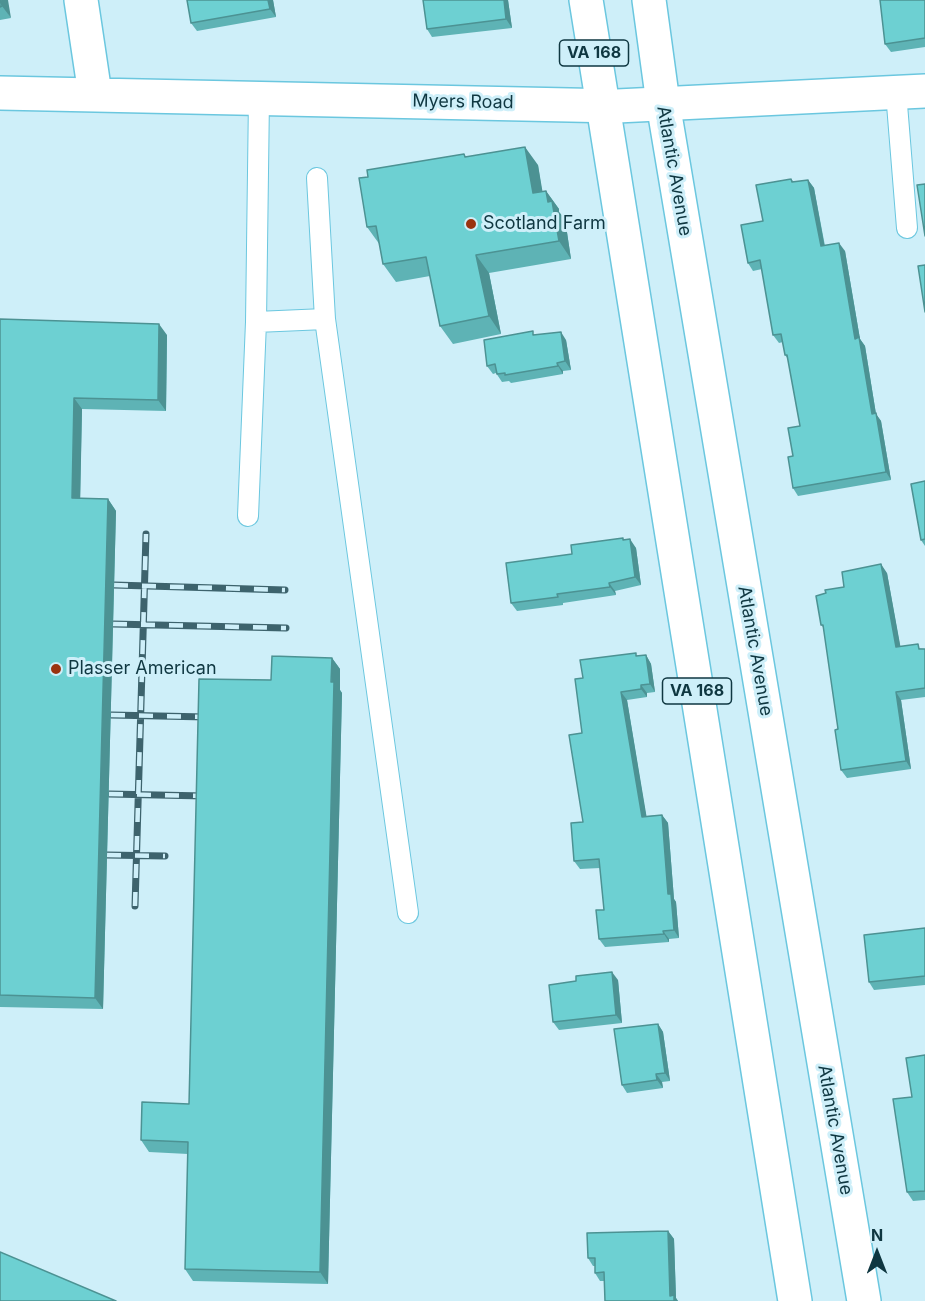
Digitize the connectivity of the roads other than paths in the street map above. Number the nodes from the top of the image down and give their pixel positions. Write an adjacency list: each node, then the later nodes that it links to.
1 (81, 0): 6 (main road)
2 (586, 0): 9 (main road, VA 168)
3 (649, 0): 8 (main road, Atlantic Avenue / VA 168)
4 (910, 91): 8 (main road, Myers Road); 11 (lane)
5 (0, 93): 6 (main road, Myers Road)
6 (95, 94): 7 (main road, Myers Road)
7 (259, 97): 9 (main road, Myers Road); 13 (lane)
8 (663, 103): 9 (main road, Myers Road); 17 (main road, Atlantic Avenue / VA 168)
9 (603, 106): 16 (main road, VA 168)
10 (317, 178): 12 (lane)
11 (907, 228)
12 (325, 319): 13 (lane); 15 (lane)
13 (256, 322): 14 (lane)
14 (248, 516)
15 (408, 913)
16 (795, 1301)
17 (864, 1301)

